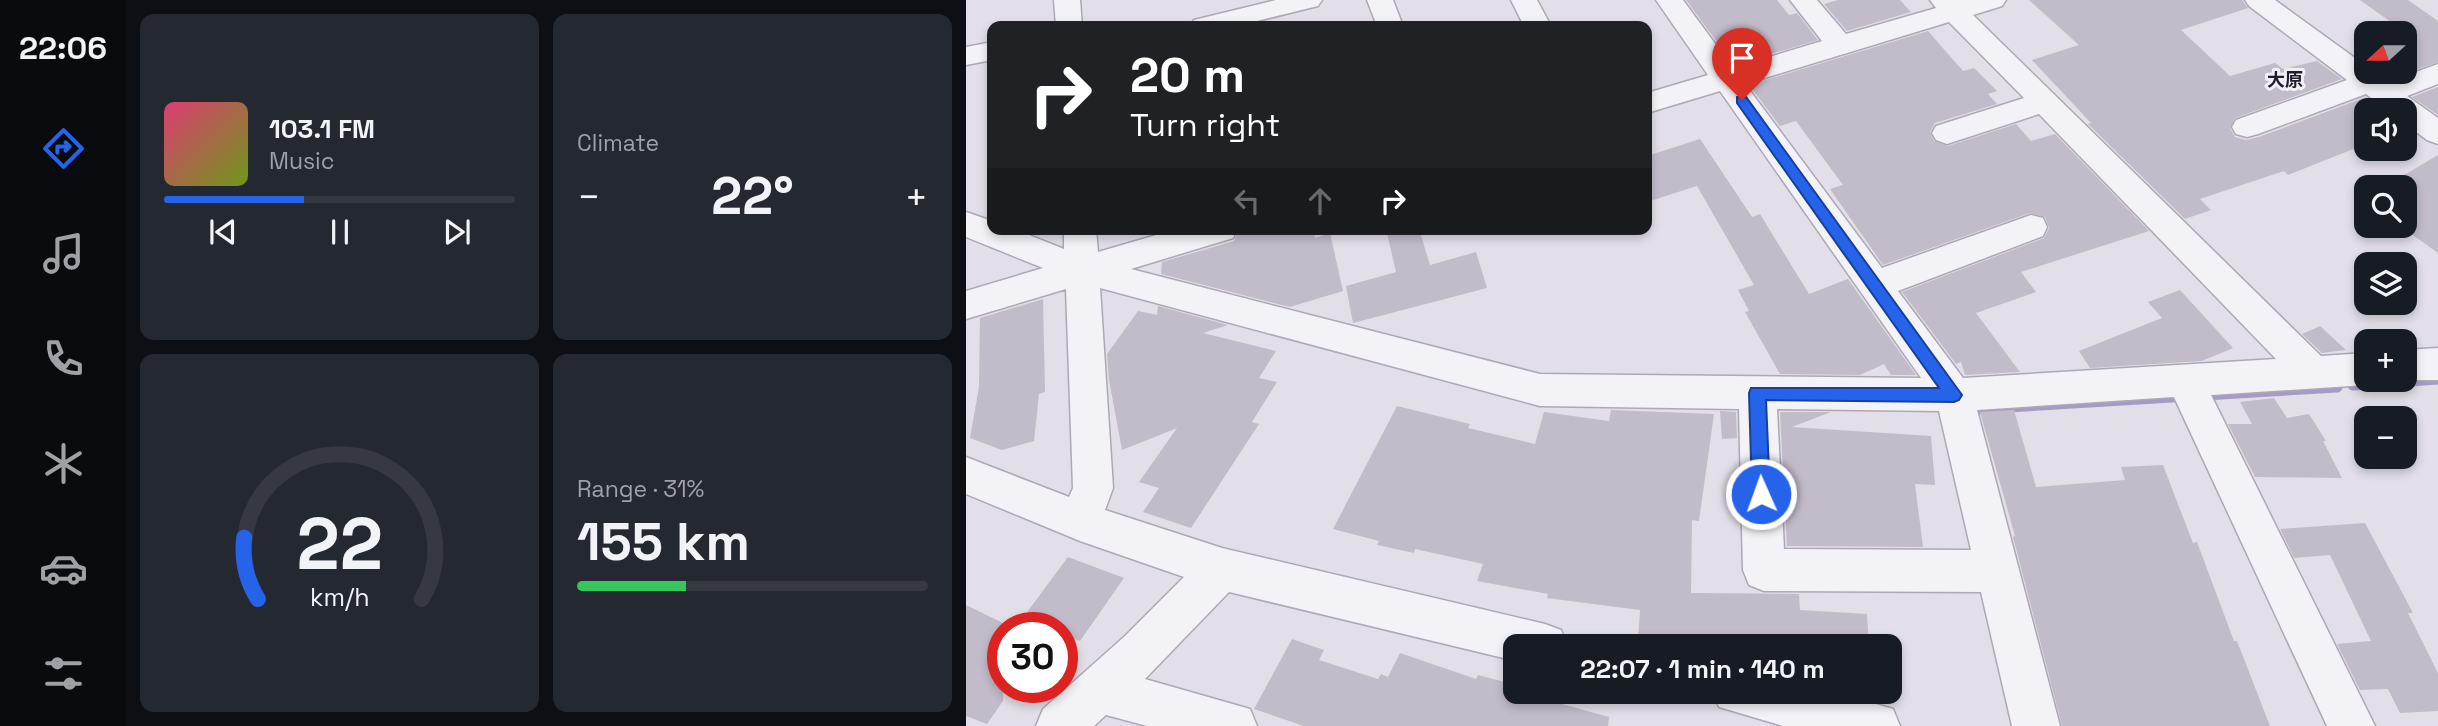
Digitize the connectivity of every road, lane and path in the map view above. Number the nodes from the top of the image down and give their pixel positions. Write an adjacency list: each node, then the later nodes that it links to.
1 (1067, 0): 11 (street)
2 (1196, 0): 12 (street)
3 (1309, 0): 13 (street)
4 (1380, 0): 14 (street)
5 (1524, 0): 15 (street)
6 (1669, 0): 20 (street)
7 (1803, 0): 16 (street)
8 (1993, 0): 10 (street)
9 (2258, 0): 21 (street)
10 (1949, 6): 16 (street); 23 (street)
11 (1069, 21)
12 (1213, 21)
13 (1231, 21)
14 (1388, 21)
15 (1535, 21)
16 (1841, 46): 20 (street)
17 (987, 52): 18 (street)
18 (966, 56)
19 (2438, 73): 21 (street)
20 (1727, 79): 22 (street); 34 (street)
21 (2377, 88): 24 (street); 26 (street)
22 (1652, 102)
23 (2045, 102): 25 (street); 39 (street)
24 (2247, 127)
25 (1947, 133)
26 (2438, 133)
27 (966, 224): 29 (street)
28 (2031, 227): 34 (street)
29 (987, 232)
30 (994, 235): 33 (street)
31 (1080, 235): 33 (street)
32 (1201, 235): 33 (street)
33 (1082, 270): 35 (street); 41 (street); 44 (street)
34 (1875, 285): 42 (street)
35 (966, 305)
36 (2438, 364): 37 (street)
37 (2417, 365)
38 (2354, 370): 39 (street)
39 (2313, 372): 40 (street)
40 (2191, 391): 42 (street); 54 (street)
41 (1757, 404): 42 (street); 46 (street)
42 (1956, 405): 46 (street)
43 (966, 475): 44 (street)
44 (1080, 522): 45 (street)
45 (1222, 569): 47 (street); 48 (street)
46 (1998, 571): 53 (street)
47 (1503, 636)
48 (1100, 690): 50 (street); 51 (street)
49 (1787, 704): 52 (street)
50 (1060, 726)
51 (1233, 726)
52 (1876, 726)
53 (2036, 726)
54 (2351, 726)

